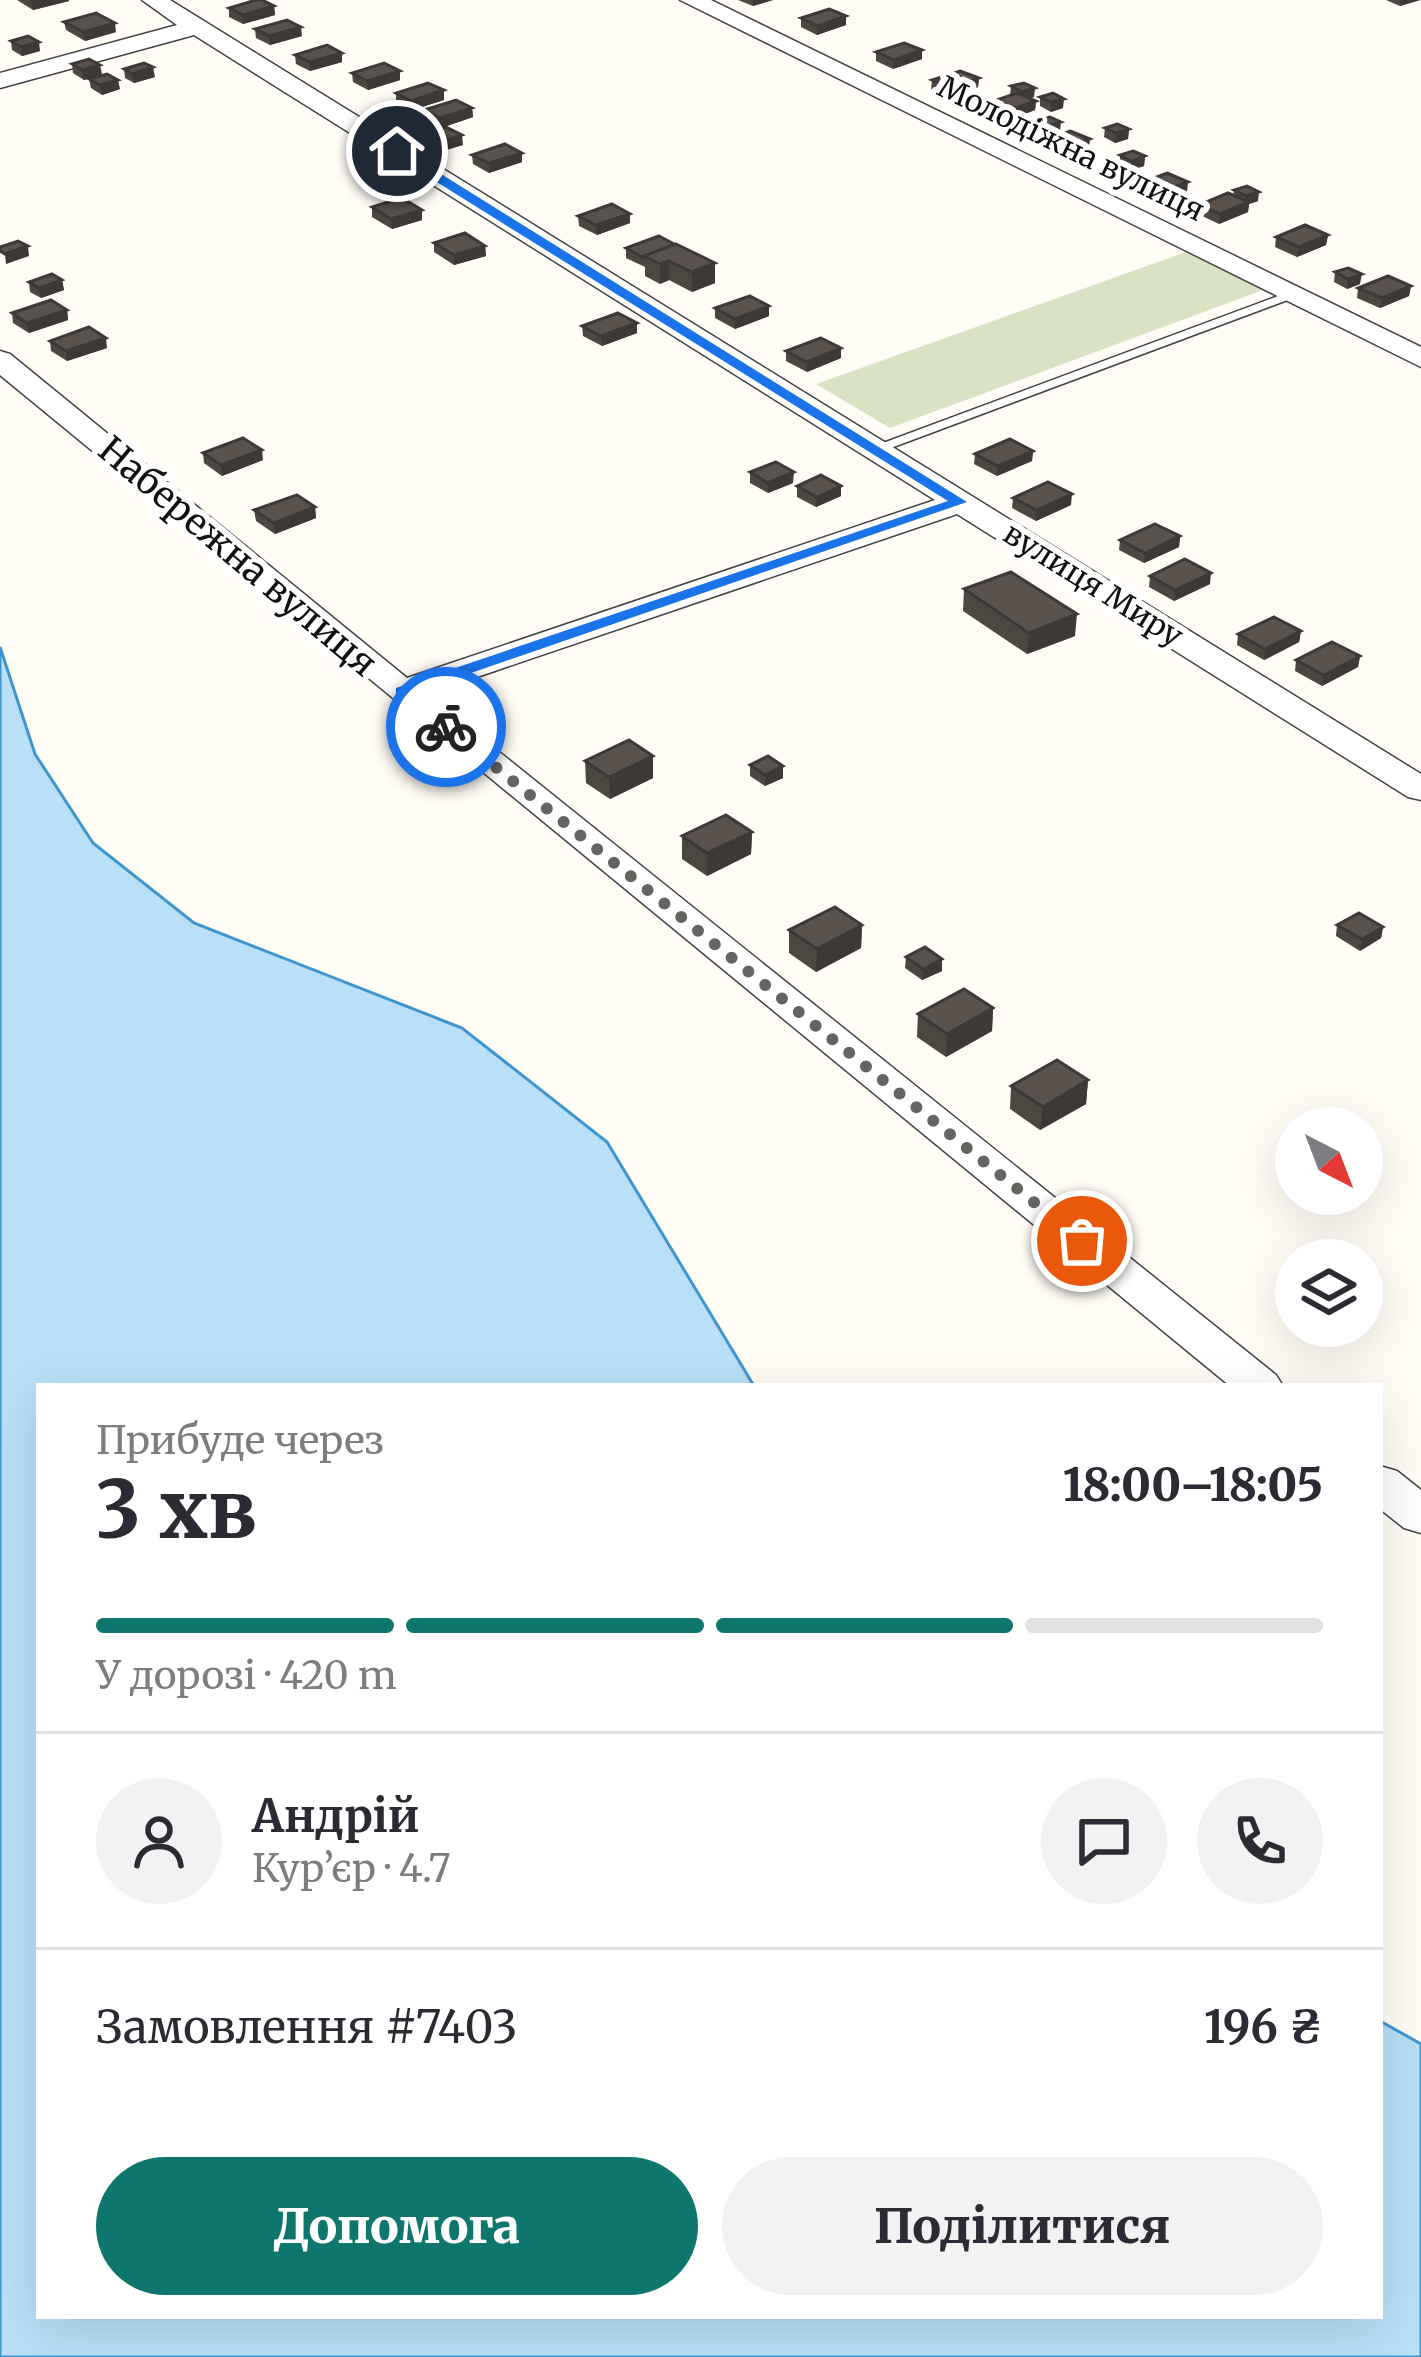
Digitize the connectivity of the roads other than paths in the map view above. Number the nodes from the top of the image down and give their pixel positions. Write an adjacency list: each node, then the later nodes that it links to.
1 (154, 0): 3 (street, вулиця Миру)
2 (692, 0): 5 (street, Молодіжна вулиця)
3 (197, 27): 4 (street); 8 (street, вулиця Миру)
4 (0, 81)
5 (1294, 295): 6 (street, Молодіжна вулиця); 8 (lane)
6 (1421, 358)
7 (0, 360): 10 (street, Набережна вулиця)
8 (875, 449): 9 (street, вулиця Миру)
9 (960, 502): 10 (street); 11 (street, вулиця Миру)
10 (402, 692): 12 (street, Набережна вулиця)
11 (1421, 789)
12 (1256, 1383)
13 (1383, 1485): 14 (street)
14 (1421, 1516)

